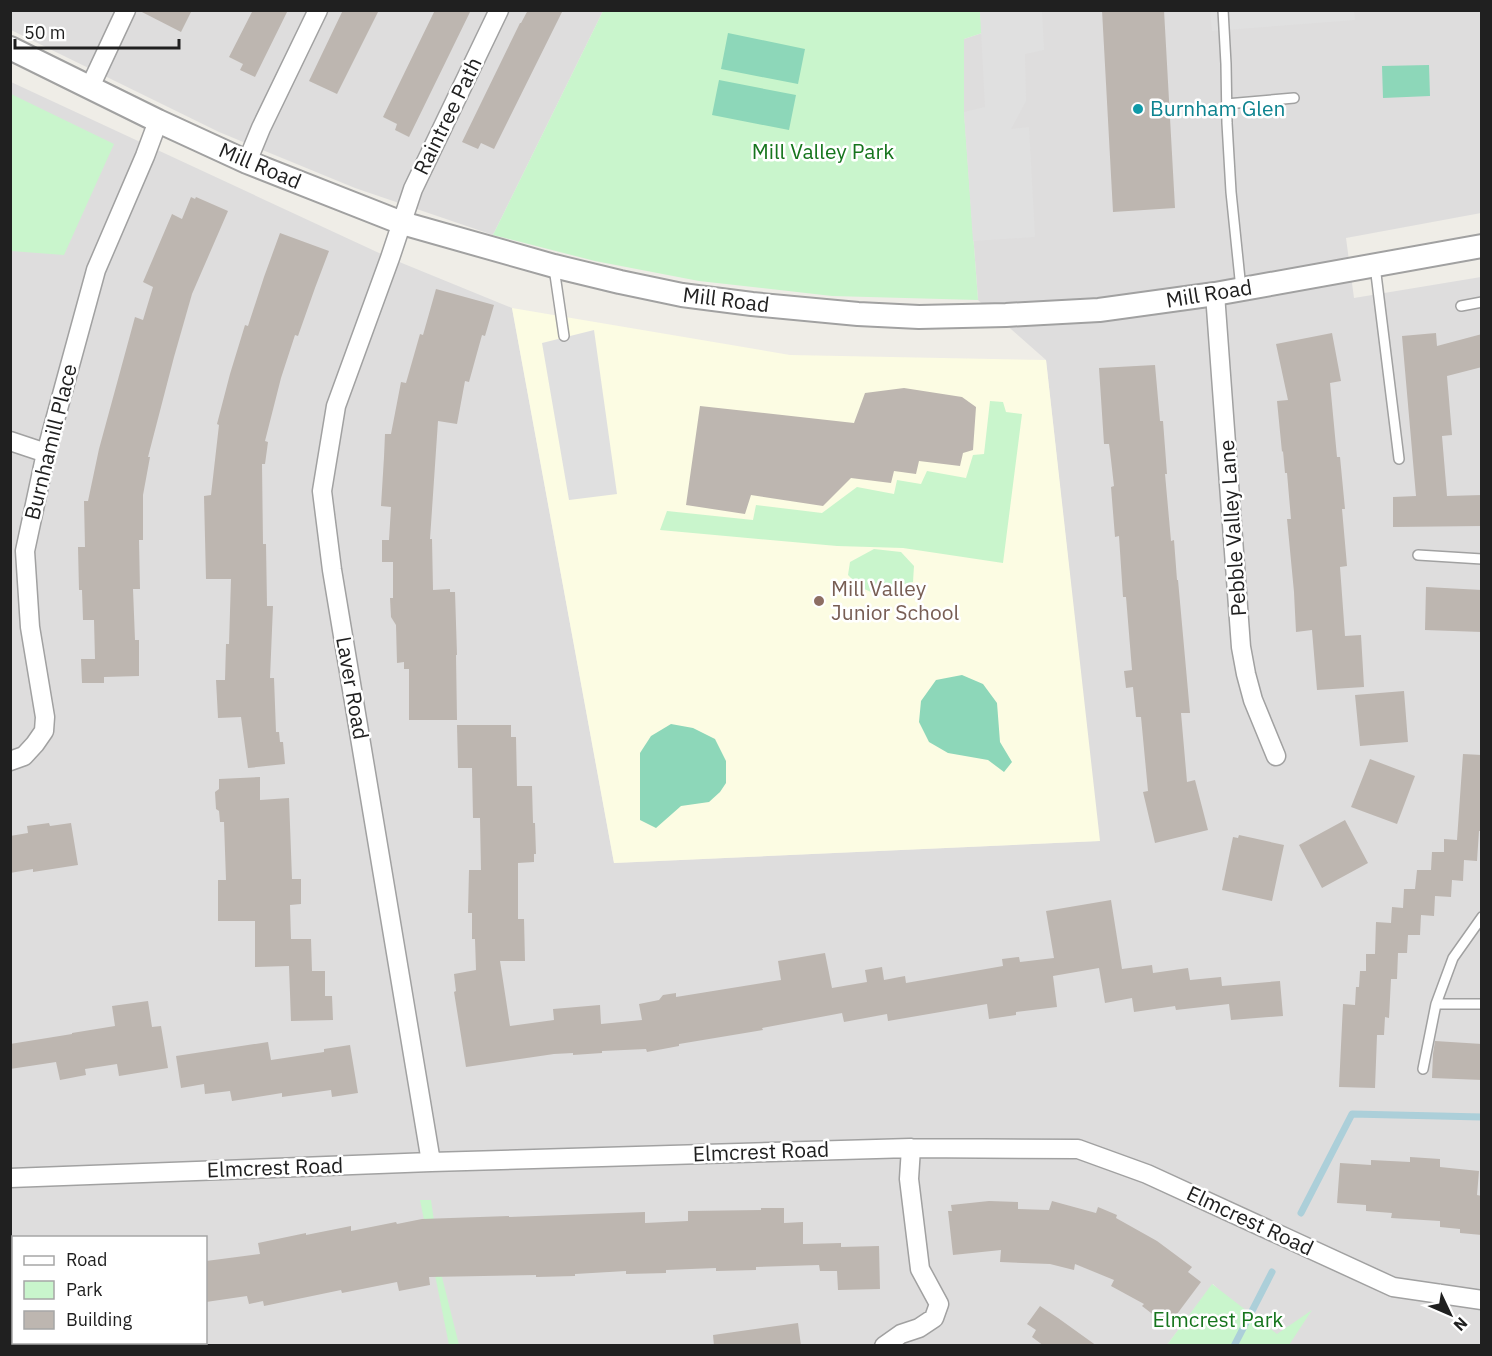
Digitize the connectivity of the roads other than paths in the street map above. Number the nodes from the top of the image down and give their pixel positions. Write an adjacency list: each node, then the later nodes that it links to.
1 (126, 10): 6 (street)
2 (318, 10): 10 (street)
3 (499, 10): 11 (street, Raintree Path)
4 (1223, 10): 8 (lane)
5 (10, 48): 6 (street, Mill Road)
6 (90, 87): 9 (street, Mill Road)
7 (1294, 98): 8 (lane)
8 (1226, 104): 15 (lane)
9 (158, 121): 10 (street, Mill Road); 21 (street, Burnhamill Place)
10 (247, 162): 11 (street, Mill Road)
11 (402, 223): 13 (street, Mill Road); 32 (street, Laver Road)
12 (1482, 246): 14 (street, Mill Road)
13 (554, 266): 16 (street, Mill Road); 19 (lane)
14 (1375, 266): 15 (street, Mill Road); 22 (lane)
15 (1241, 290): 16 (street, Mill Road)
16 (1215, 294): 25 (street, Pebble Valley Lane)
17 (1482, 302): 18 (lane)
18 (1461, 306)
19 (564, 336)
20 (10, 441): 21 (street)
21 (46, 453): 26 (street, Burnhamill Place)
22 (1400, 459)
23 (1418, 555): 24 (lane)
24 (1482, 559)
25 (1276, 756)
26 (10, 761)
27 (1482, 917): 28 (lane)
28 (1436, 1004): 29 (lane); 30 (lane)
29 (1482, 1004)
30 (1423, 1069)
31 (911, 1148): 32 (street, Elmcrest Road); 34 (street, Elmcrest Road); 35 (street)
32 (431, 1162): 33 (street, Elmcrest Road)
33 (10, 1178)
34 (1482, 1300)
35 (884, 1346)

